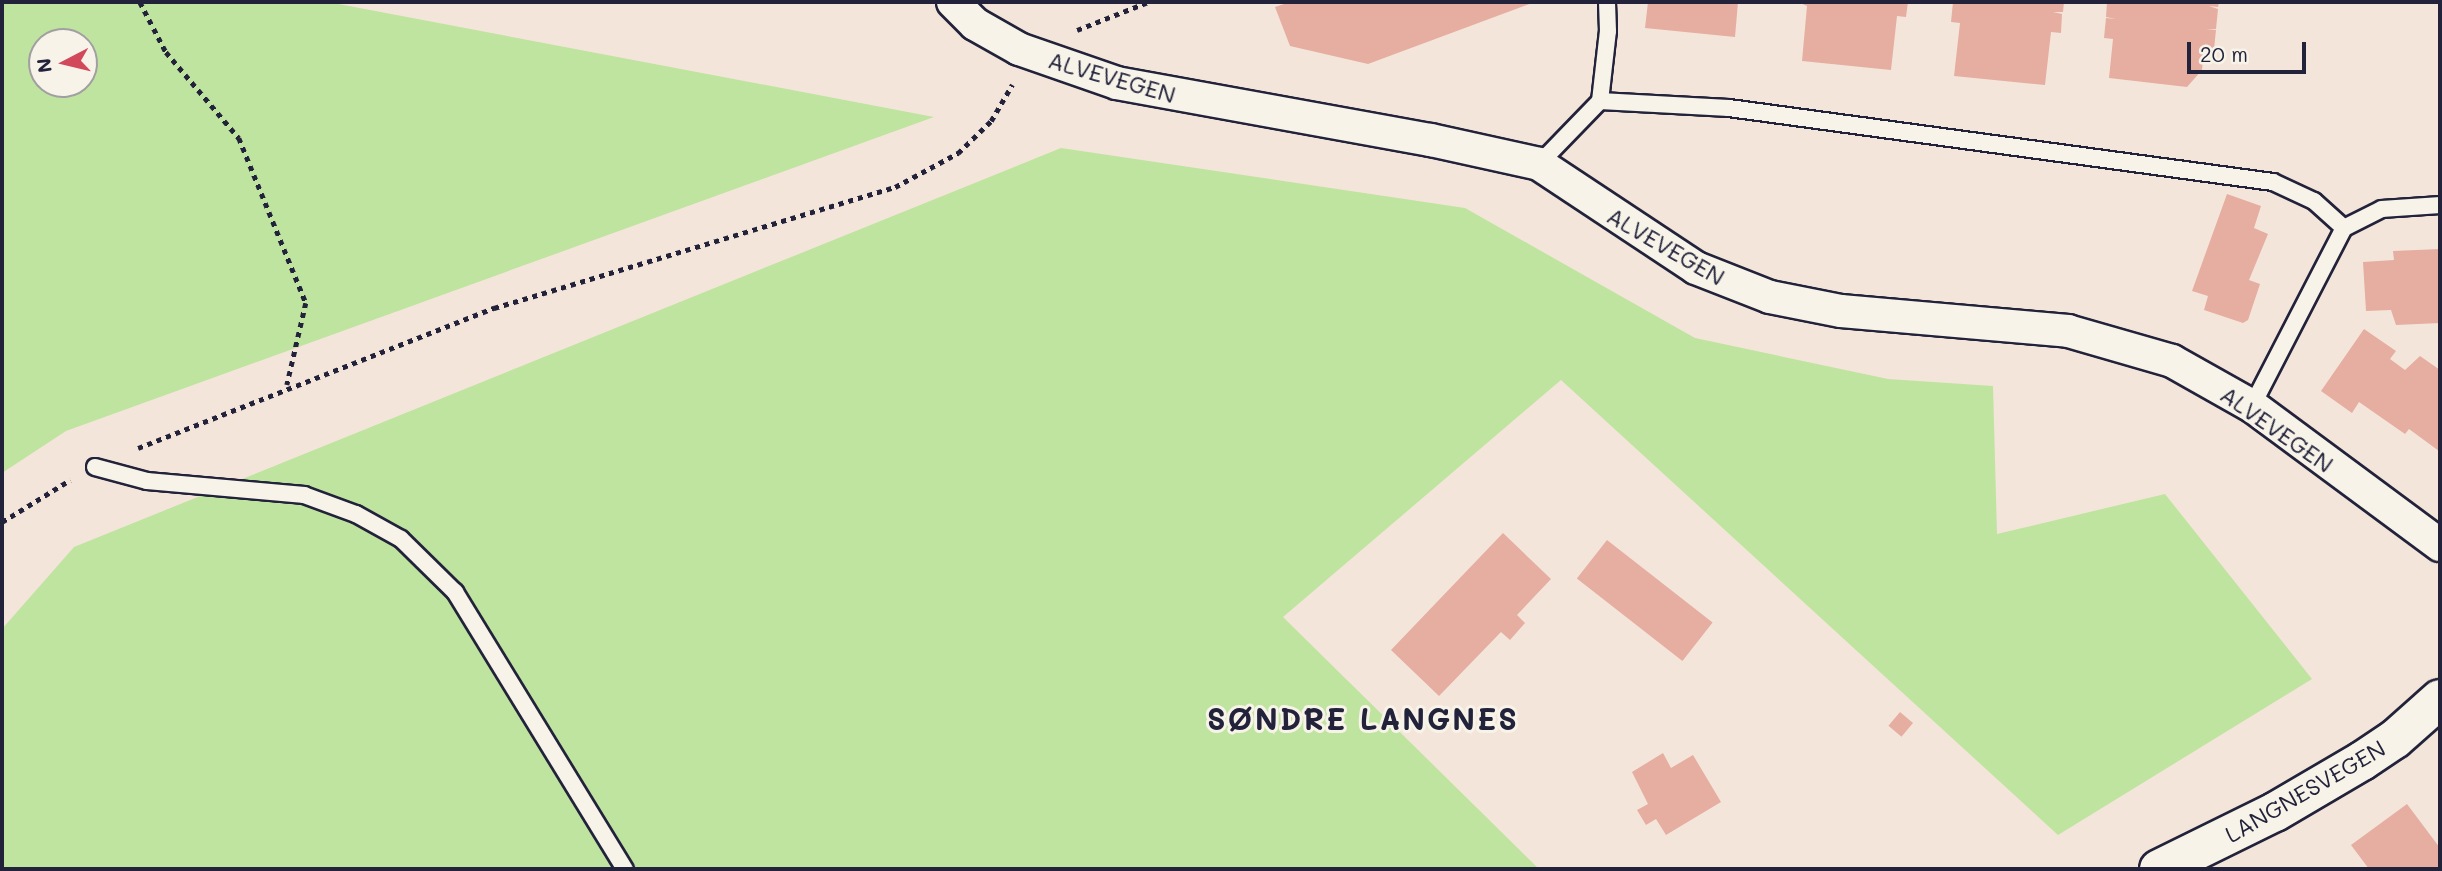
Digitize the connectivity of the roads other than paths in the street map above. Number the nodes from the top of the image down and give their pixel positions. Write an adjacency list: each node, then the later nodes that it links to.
1 (953, 2): 4 (street, ALVEVEGEN)
2 (1606, 2): 3 (lane)
3 (1600, 101): 4 (lane); 6 (lane)
4 (1539, 164): 7 (street, ALVEVEGEN)
5 (2440, 205): 6 (lane)
6 (2344, 228): 7 (lane)
7 (2252, 406): 9 (street, ALVEVEGEN)
8 (95, 467): 11 (lane)
9 (2440, 545)
10 (2440, 699): 12 (street, LANGNESVEGEN)
11 (625, 869)
12 (2160, 869)

